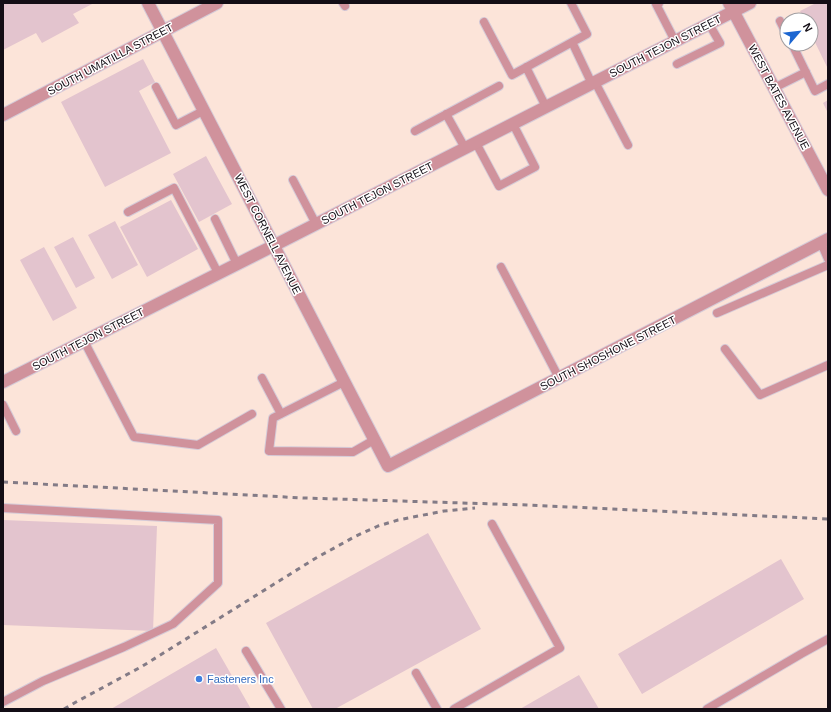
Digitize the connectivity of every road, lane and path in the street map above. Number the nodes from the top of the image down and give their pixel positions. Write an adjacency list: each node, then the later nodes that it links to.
1 (148, 3): 9 (street, WEST CORNELL AVENUE)
2 (217, 3): 9 (street, SOUTH UMATILLA STREET)
3 (571, 3): 11 (lane)
4 (659, 3): 10 (lane)
5 (750, 3): 6 (street, SOUTH TEJON STREET)
6 (731, 7): 8 (street, SOUTH TEJON STREET); 20 (street, WEST BATES AVENUE)
7 (484, 22): 14 (lane)
8 (710, 24): 10 (street, SOUTH TEJON STREET); 13 (lane)
9 (163, 32): 22 (street, WEST CORNELL AVENUE); 24 (street, SOUTH UMATILLA STREET)
10 (675, 41): 16 (street, SOUTH TEJON STREET)
11 (572, 42): 14 (lane); 16 (lane)
12 (796, 52): 15 (lane)
13 (678, 64)
14 (526, 67): 21 (lane)
15 (806, 72): 17 (lane); 20 (lane)
16 (593, 83): 21 (street, SOUTH TEJON STREET); 28 (lane)
17 (828, 84)
18 (499, 86): 23 (lane)
19 (156, 87): 22 (lane)
20 (774, 88): 31 (street, WEST BATES AVENUE)
21 (546, 107): 25 (street, SOUTH TEJON STREET)
22 (203, 110): 36 (street, WEST CORNELL AVENUE)
23 (446, 114): 26 (lane); 29 (lane)
24 (3, 115)
25 (513, 124): 27 (street, SOUTH TEJON STREET); 27 (lane)
26 (415, 131)
27 (476, 142): 29 (street, SOUTH TEJON STREET)
28 (628, 146)
29 (465, 148): 34 (street, SOUTH TEJON STREET)
30 (293, 180): 34 (lane)
31 (828, 190)
32 (128, 212): 41 (lane)
33 (215, 219): 38 (lane)
34 (316, 224): 36 (street, SOUTH TEJON STREET)
35 (824, 241): 37 (lane); 47 (street, SOUTH SHOSHONE STREET)
36 (273, 246): 38 (street, SOUTH TEJON STREET); 49 (street, WEST CORNELL AVENUE)
37 (828, 259)
38 (237, 264): 41 (street, SOUTH TEJON STREET)
39 (828, 265): 42 (lane)
40 (501, 267): 47 (lane)
41 (218, 273): 43 (street, SOUTH TEJON STREET)
42 (717, 313)
43 (84, 341): 48 (street, SOUTH TEJON STREET); 51 (lane)
44 (725, 349): 45 (lane)
45 (828, 365)
46 (262, 378): 52 (lane)
47 (559, 378): 55 (street, SOUTH SHOSHONE STREET)
48 (3, 382)
49 (344, 382): 52 (lane); 54 (street, WEST CORNELL AVENUE)
50 (3, 405): 53 (lane)
51 (252, 414)
52 (281, 414): 54 (lane)
53 (16, 431)
54 (374, 440): 55 (street, WEST CORNELL AVENUE)
55 (388, 466)
56 (3, 508): 61 (lane)
57 (492, 524): 64 (lane)
58 (828, 639): 65 (lane)
59 (246, 651): 62 (lane)
60 (416, 673): 63 (lane)
61 (3, 702)
62 (280, 709)
63 (437, 709)
64 (454, 709)
65 (707, 709)

